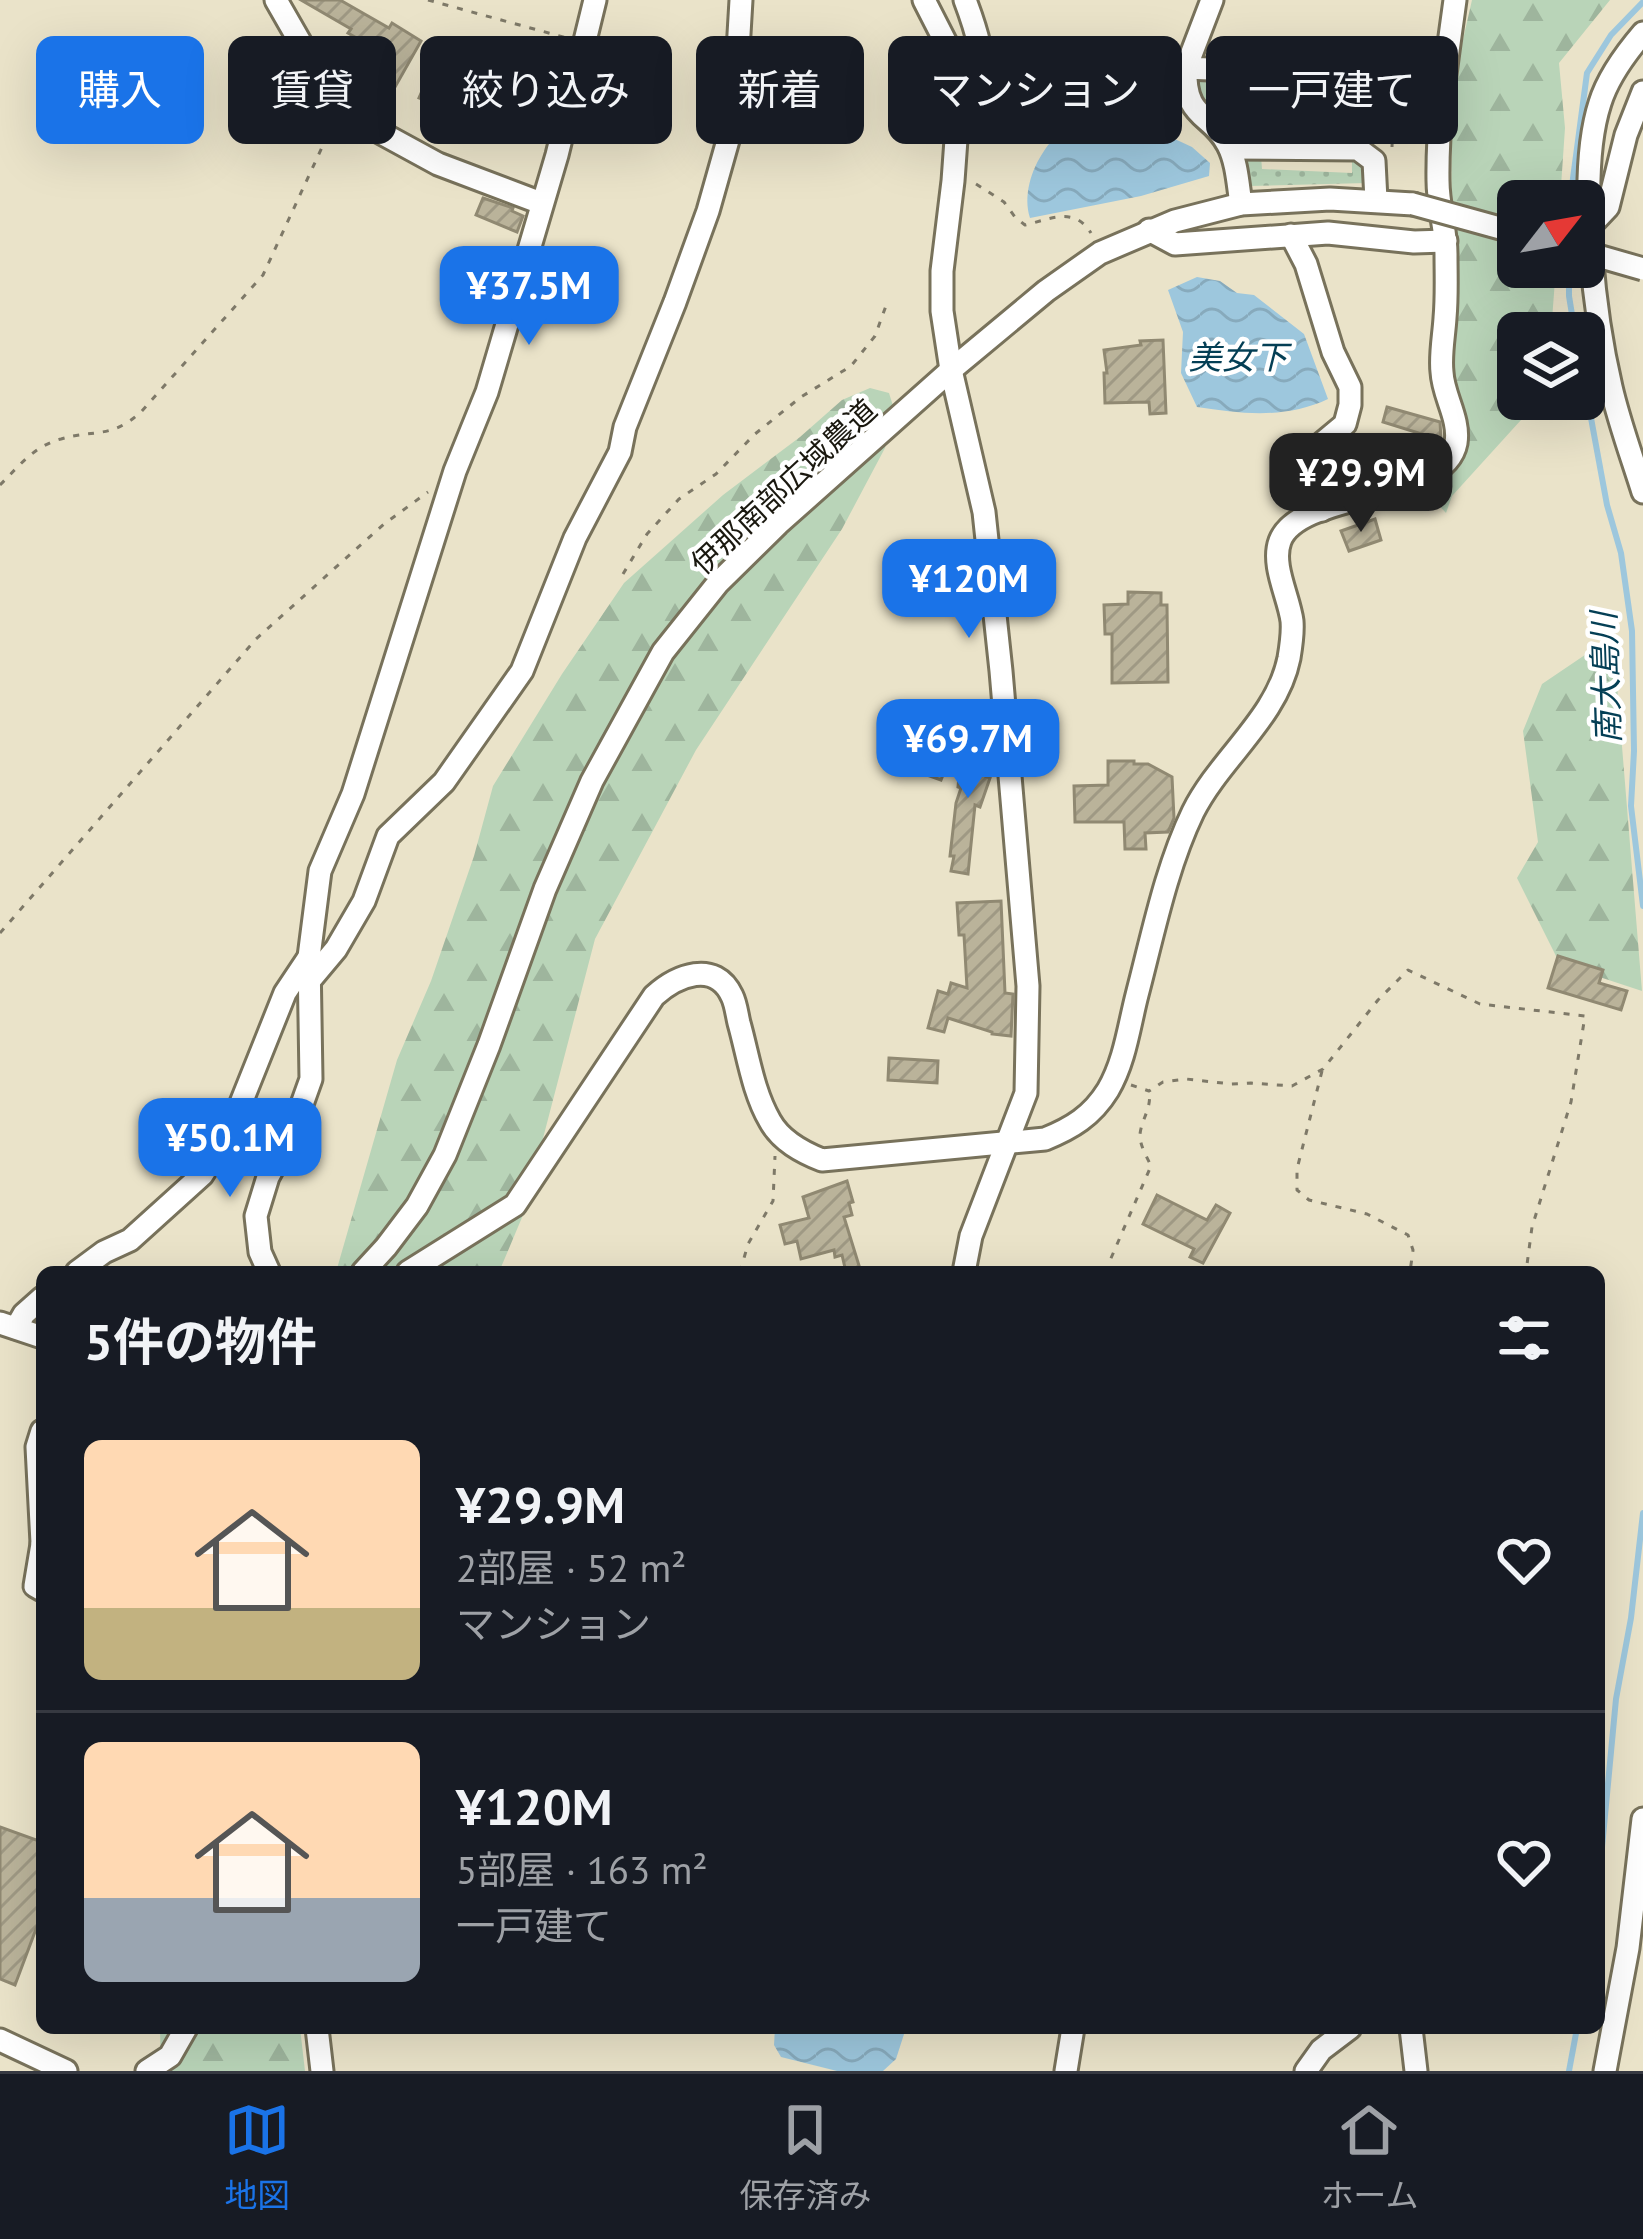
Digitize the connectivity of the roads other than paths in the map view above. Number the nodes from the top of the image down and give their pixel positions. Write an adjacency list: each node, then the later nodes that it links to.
1 (276, 0): 20 (street)
2 (595, 0): 20 (street)
3 (741, 0): 34 (street)
4 (924, 0): 9 (street)
5 (965, 0): 10 (street)
6 (1212, 0): 12 (street)
7 (1455, 0): 11 (street)
8 (1643, 33): 18 (street)
9 (942, 36)
10 (975, 36)
11 (1450, 36)
12 (1186, 68): 13 (street); 17 (street)
13 (1206, 69)
14 (1643, 92): 22 (street)
15 (956, 144): 30 (street)
16 (1440, 144): 26 (street)
17 (1230, 148): 19 (street); 21 (street)
18 (1591, 180)
19 (1376, 200): 21 (street, 伊那南部広域農道); 23 (street, 伊那南部広域農道, bridge)
20 (542, 203): 33 (street)
21 (1241, 204): 24 (street, 伊那南部広域農道)
22 (1605, 210)
23 (1497, 226)
24 (1149, 230): 25 (street); 30 (street, 伊那南部広域農道)
25 (1292, 235): 26 (street); 32 (street)
26 (1446, 242): 32 (street)
27 (1605, 258): 28 (street, bridge)
28 (1643, 269)
29 (1596, 288): 31 (street)
30 (951, 370): 35 (street); 38 (street, 伊那南部広域農道)
31 (1643, 493)
32 (1322, 510): 35 (street)
33 (309, 957): 34 (street); 36 (street)
34 (310, 980): 37 (street)
35 (1009, 1142): 39 (street); 40 (street)
36 (85, 1266)
37 (266, 1266)
38 (369, 1266)
39 (418, 1266)
40 (965, 1266)
41 (36, 1304): 42 (street)
42 (8, 1326)
43 (1643, 1819): 56 (street)
44 (183, 2034): 51 (street)
45 (318, 2034): 52 (street)
46 (1072, 2034): 53 (street)
47 (1342, 2034): 54 (street)
48 (1412, 2034): 55 (street)
49 (0, 2040): 50 (street)
50 (66, 2071)
51 (147, 2071)
52 (322, 2071)
53 (1066, 2071)
54 (1306, 2071)
55 (1416, 2071)
56 (1605, 2071)

